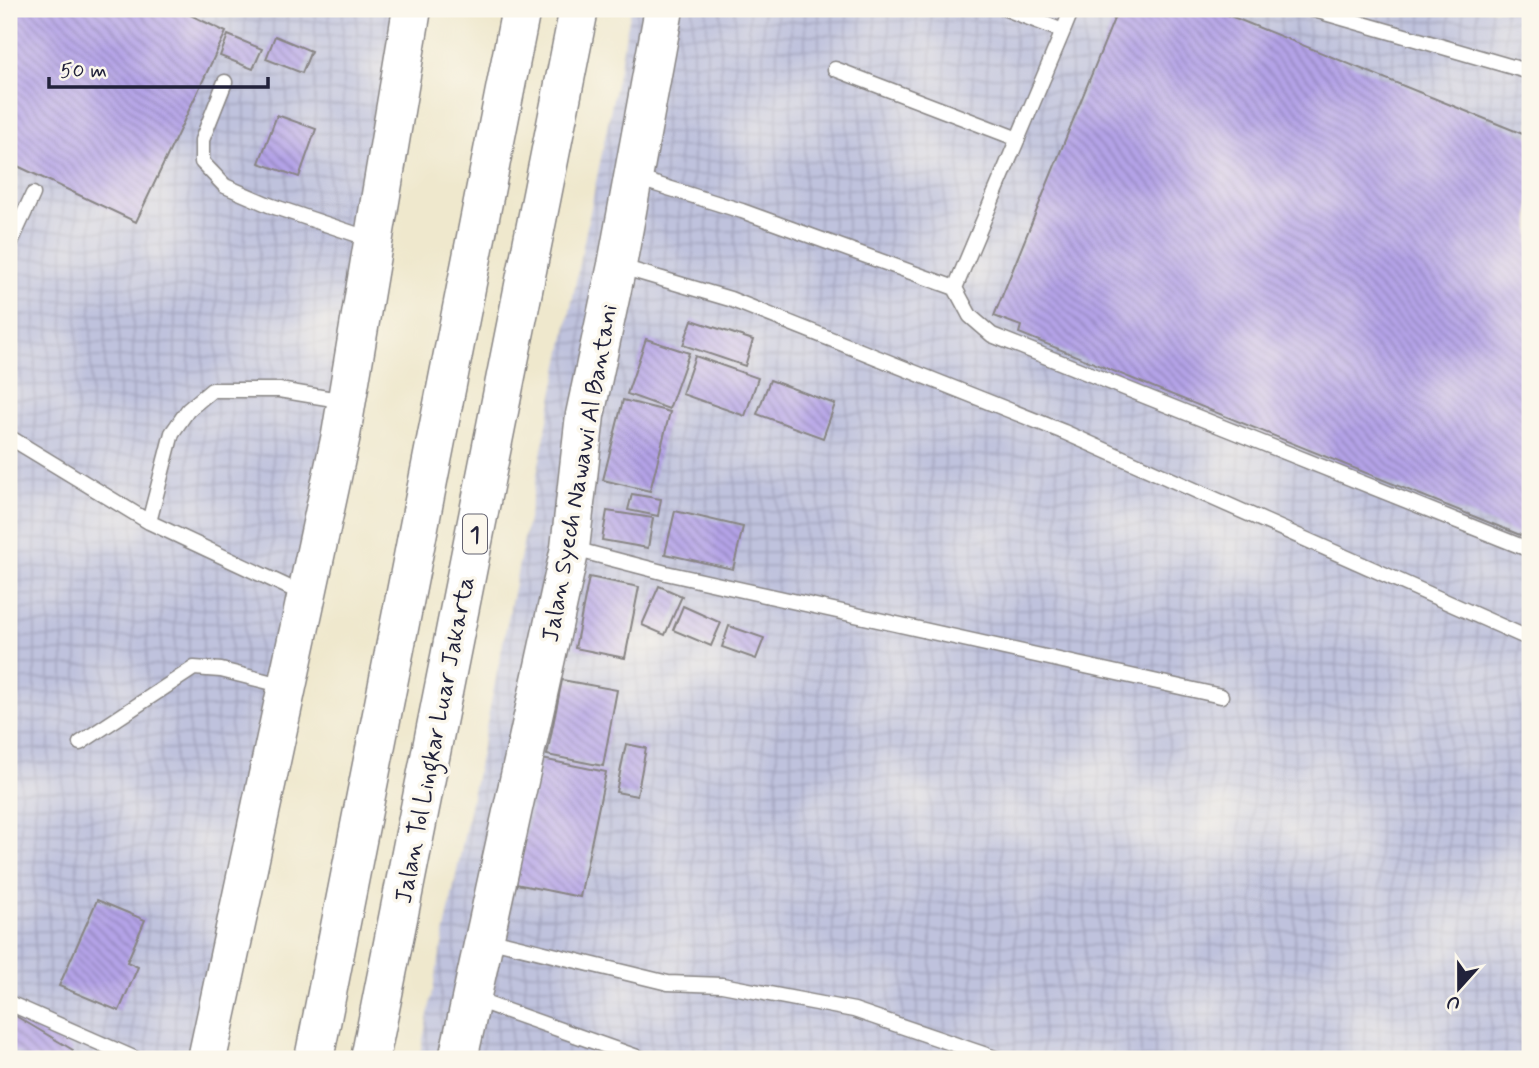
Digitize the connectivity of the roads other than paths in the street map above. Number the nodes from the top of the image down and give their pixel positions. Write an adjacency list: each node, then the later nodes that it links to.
1 (521, 9): 34 (highway)
2 (579, 9): 35 (highway, Jalan Tol Lingkar Luar Jakarta / 1)
3 (664, 9): 13 (highway, Jalan Syech Nawawi Al Bantani)
4 (1006, 9): 8 (lane)
5 (1072, 9): 8 (lane)
6 (1311, 9): 10 (lane)
7 (408, 10): 15 (highway)
8 (1063, 31): 12 (lane)
9 (835, 69): 12 (lane)
10 (1530, 72)
11 (225, 82): 15 (lane)
12 (1018, 139): 18 (lane)
13 (632, 177): 17 (highway, Jalan Syech Nawawi Al Bantani); 18 (lane)
14 (33, 194): 16 (lane)
15 (374, 240): 19 (highway)
16 (9, 246)
17 (617, 265): 22 (highway, Jalan Syech Nawawi Al Bantani); 25 (lane)
18 (955, 288): 23 (lane)
19 (346, 401): 21 (lane); 24 (highway)
20 (9, 437): 21 (lane)
21 (149, 522): 24 (lane)
22 (570, 548): 27 (lane); 29 (highway, Jalan Syech Nawawi Al Bantani)
23 (1530, 550)
24 (306, 596): 26 (highway)
25 (1530, 639)
26 (287, 687): 28 (lane); 33 (highway)
27 (1221, 695)
28 (80, 743)
29 (484, 938): 30 (highway, Jalan Syech Nawawi Al Bantani); 38 (lane)
30 (471, 999): 36 (highway, Jalan Syech Nawawi Al Bantani); 37 (lane)
31 (9, 1003): 32 (lane)
32 (136, 1059)
33 (207, 1059)
34 (314, 1059)
35 (370, 1059)
36 (458, 1059)
37 (643, 1059)
38 (998, 1059)

